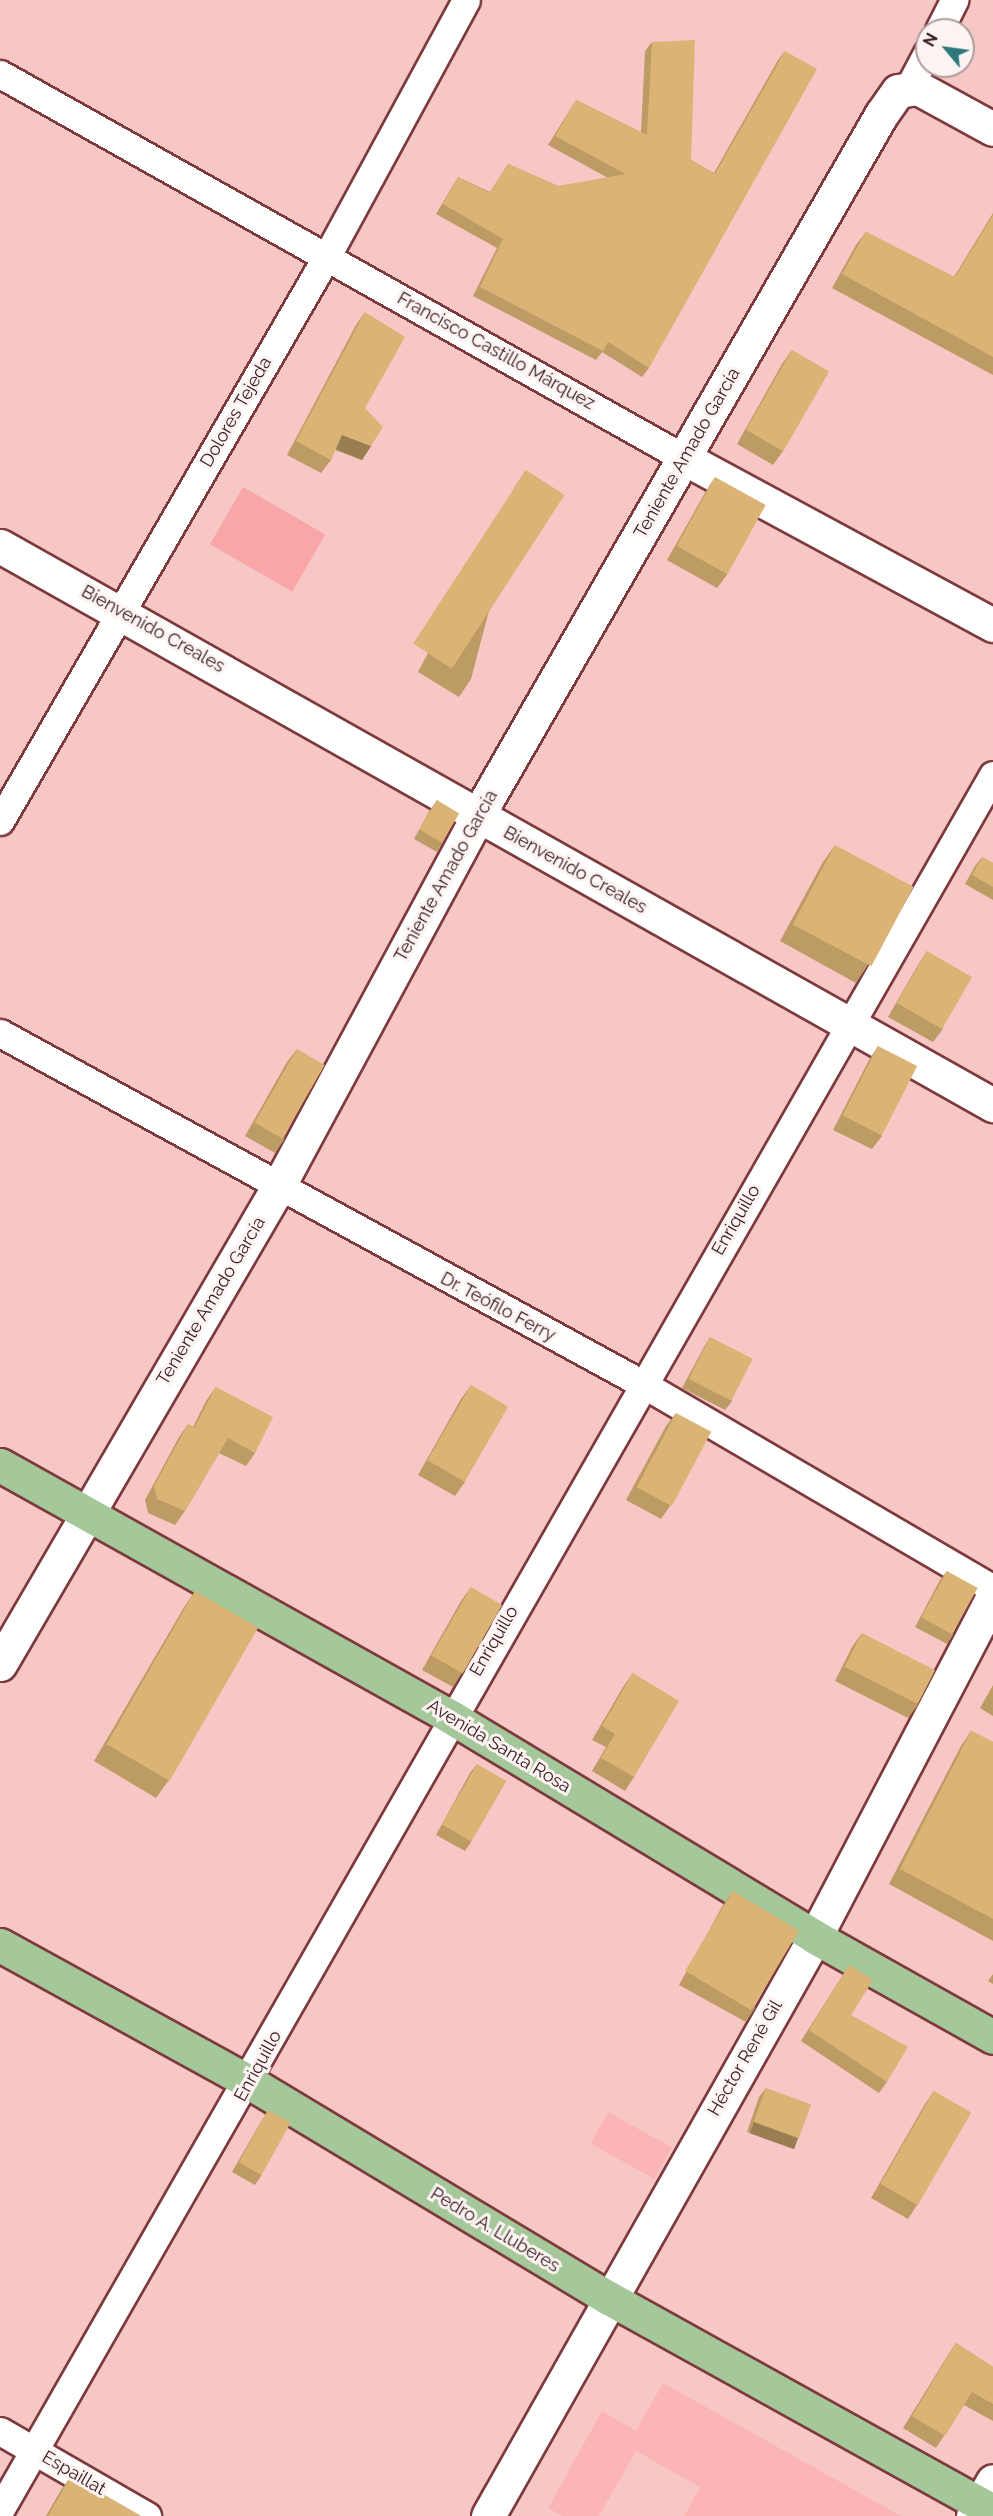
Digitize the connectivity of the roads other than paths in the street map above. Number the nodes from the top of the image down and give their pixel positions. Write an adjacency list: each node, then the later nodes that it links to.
1 (466, 0): 8 (street, Dolores Tejeda)
2 (954, 0): 3 (street)
3 (945, 18)
4 (915, 72): 6 (street)
5 (0, 74): 8 (street, Francisco Castillo Márquez)
6 (903, 90): 7 (main road); 9 (main road, Teniente Amado García)
7 (993, 129)
8 (327, 256): 9 (street, Francisco Castillo Márquez); 11 (street, Dolores Tejeda)
9 (684, 458): 12 (main road, Francisco Castillo Márquez); 14 (main road, Teniente Amado García)
10 (0, 546): 11 (main road, Bienvenido Creales)
11 (120, 610): 14 (main road, Bienvenido Creales); 15 (street, Dolores Tejeda)
12 (993, 625)
13 (993, 775): 16 (street, Enriquillo)
14 (478, 815): 16 (main road, Bienvenido Creales); 19 (main road, Teniente Amado García)
15 (0, 821)
16 (850, 1025): 18 (main road, Bienvenido Creales); 20 (street, Enriquillo)
17 (0, 1033): 19 (street, Dr. Teófilo Ferry)
18 (993, 1105)
19 (277, 1189): 20 (street, Dr. Teófilo Ferry); 22 (main road, Teniente Amado García)
20 (640, 1383): 23 (street, Dr. Teófilo Ferry); 26 (street, Enriquillo)
21 (0, 1464): 22 (main road, Avenida Santa Rosa)
22 (85, 1514): 25 (main road, Teniente Amado García); 26 (main road, Avenida Santa Rosa)
23 (993, 1588)
24 (993, 1596): 27 (main road, Héctor René Gil)
25 (0, 1664)
26 (452, 1717): 27 (main road, Avenida Santa Rosa); 30 (street, Enriquillo)
27 (815, 1937): 29 (main road, Avenida Santa Rosa); 31 (main road, Héctor René Gil)
28 (0, 1945): 30 (main road, Pedro A. Lluberes)
29 (993, 2037)
30 (249, 2082): 31 (main road, Pedro A. Lluberes); 33 (street, Enriquillo)
31 (607, 2297): 34 (main road, Pedro A. Lluberes); 37 (main road, Héctor René Gil)
32 (0, 2430): 33 (street, Espaillat)
33 (34, 2450): 35 (street, Enriquillo); 36 (street, Espaillat)
34 (985, 2503)
35 (0, 2510)
36 (147, 2516)
37 (488, 2516)

